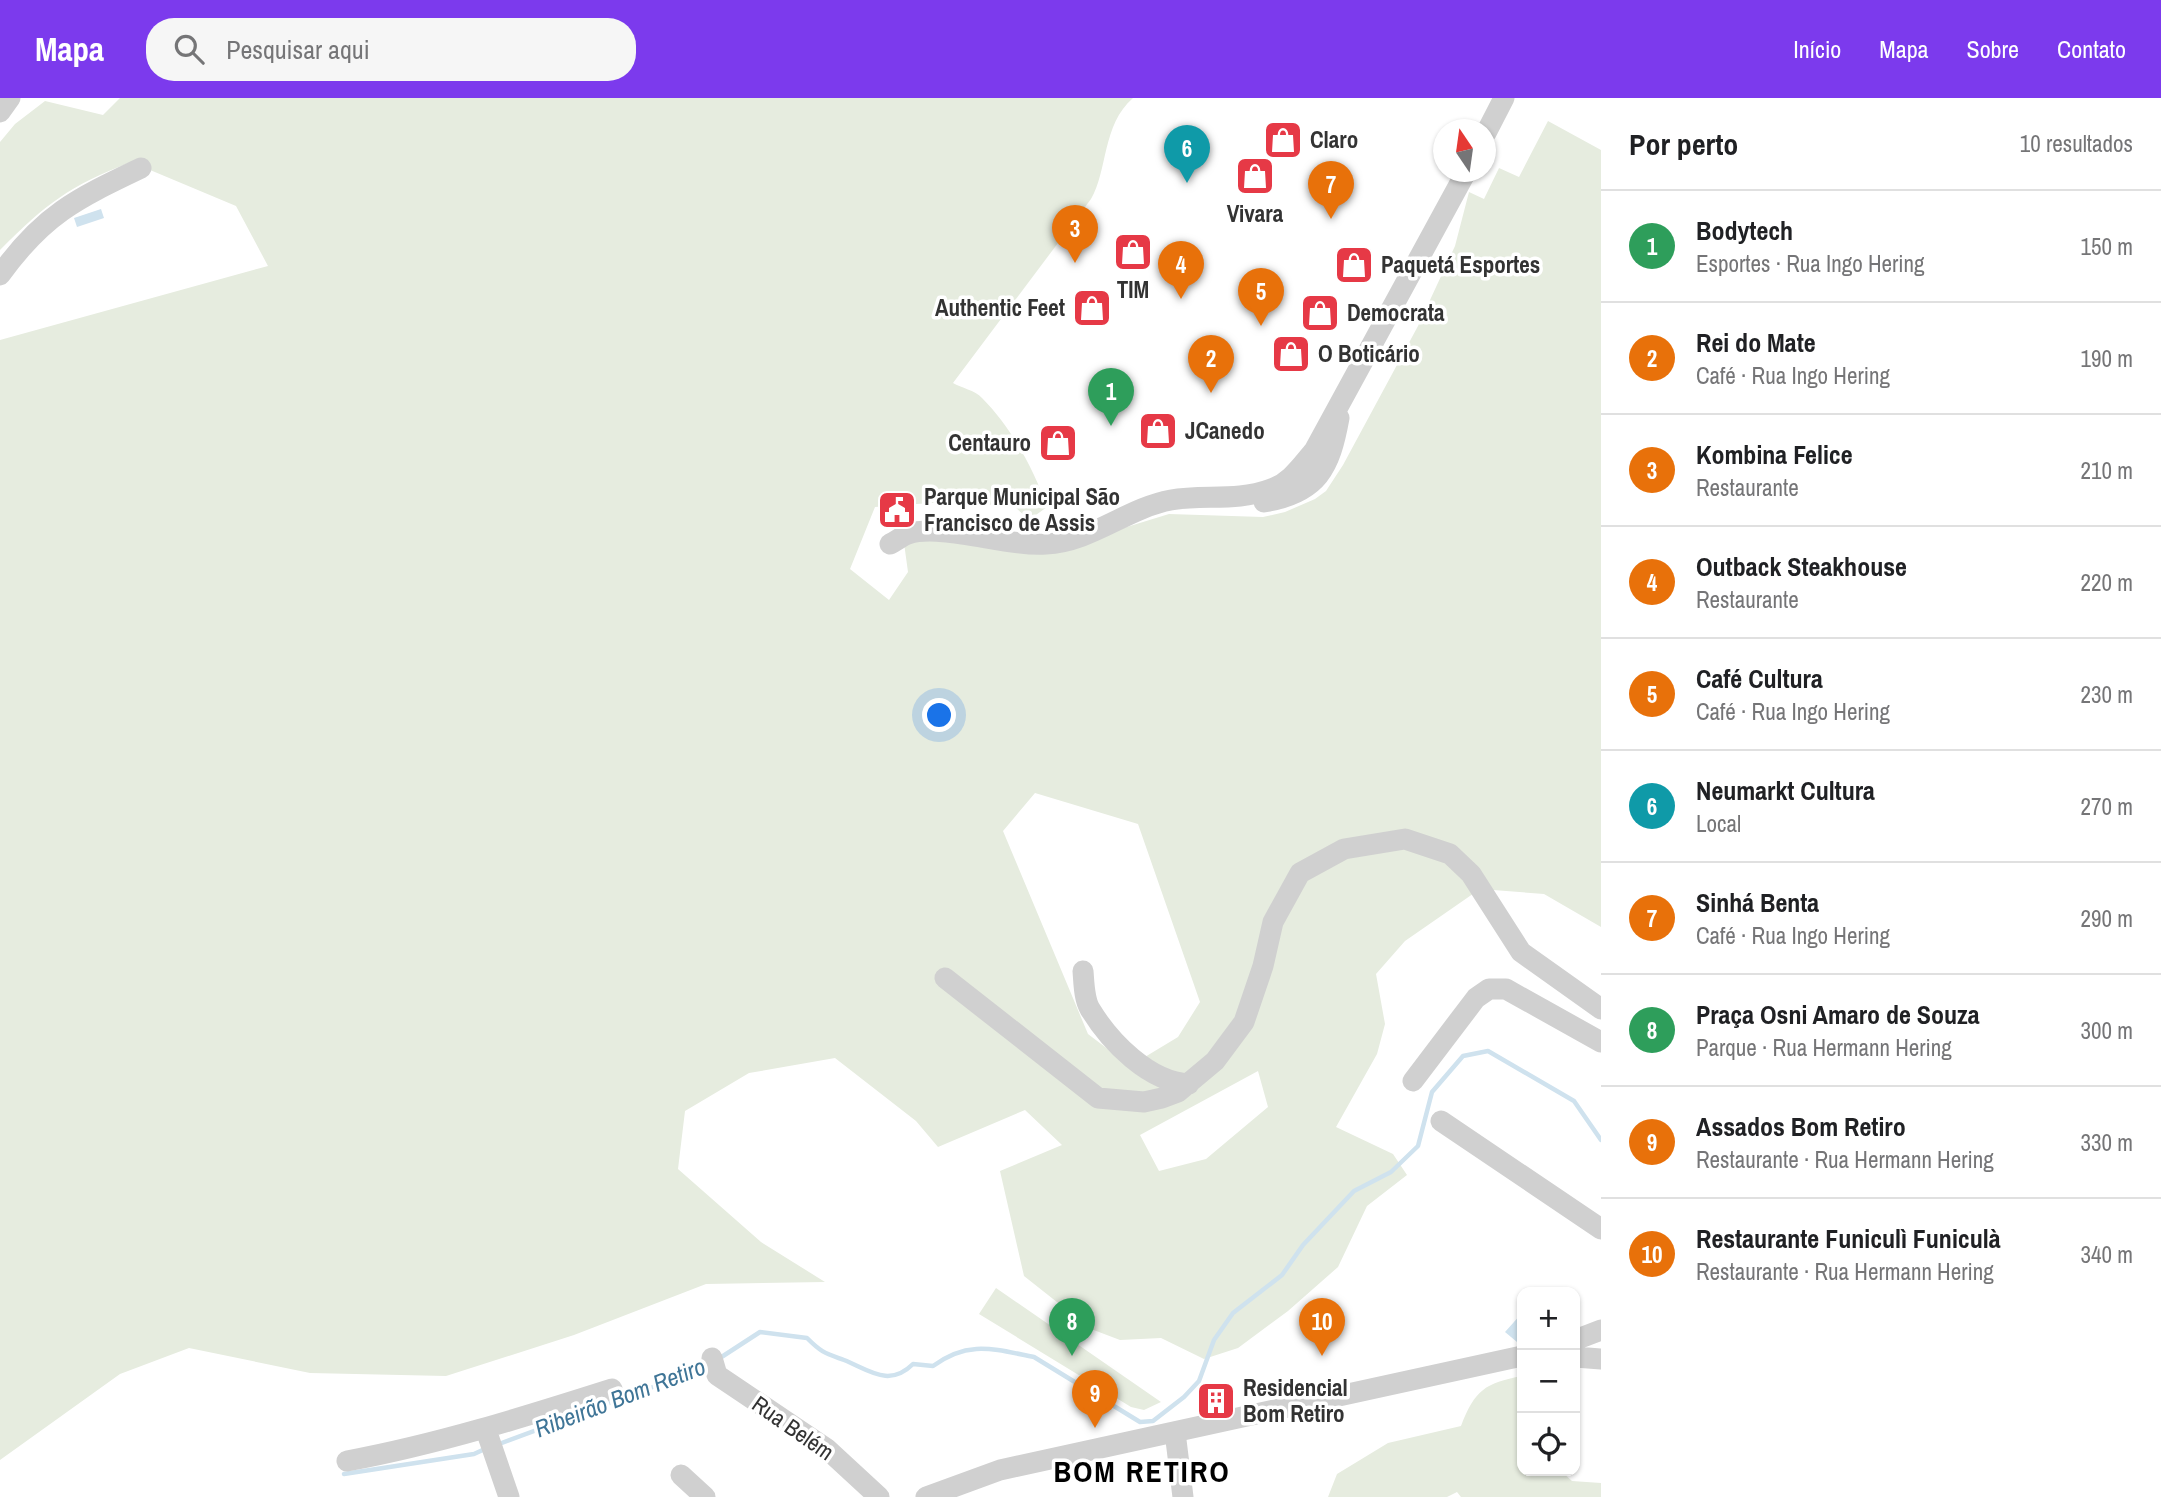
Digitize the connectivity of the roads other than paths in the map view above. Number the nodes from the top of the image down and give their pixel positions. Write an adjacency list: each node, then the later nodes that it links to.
1 (10, 98): 3 (street)
2 (1504, 98): 4 (street)
3 (0, 111)
4 (1493, 119)
5 (141, 169): 7 (street)
6 (1461, 182): 8 (street)
7 (0, 275)
8 (890, 544)
9 (1083, 971): 14 (street)
10 (945, 978): 14 (street)
11 (1601, 1009): 14 (street)
12 (1601, 1042): 13 (street)
13 (1413, 1081)
14 (1189, 1084)
15 (1441, 1121): 16 (street)
16 (1601, 1229)
17 (1601, 1330): 18 (street)
18 (1580, 1338)
19 (1517, 1357): 24 (street)
20 (1580, 1357): 21 (street)
21 (1601, 1359)
22 (714, 1366): 30 (street, Rua Belém)
23 (612, 1389): 25 (street)
24 (1175, 1432): 31 (street); 32 (street)
25 (490, 1441): 26 (street); 28 (street)
26 (347, 1461)
27 (681, 1475): 29 (street)
28 (509, 1497)
29 (705, 1497)
30 (879, 1497)
31 (926, 1497)
32 (1184, 1497)

